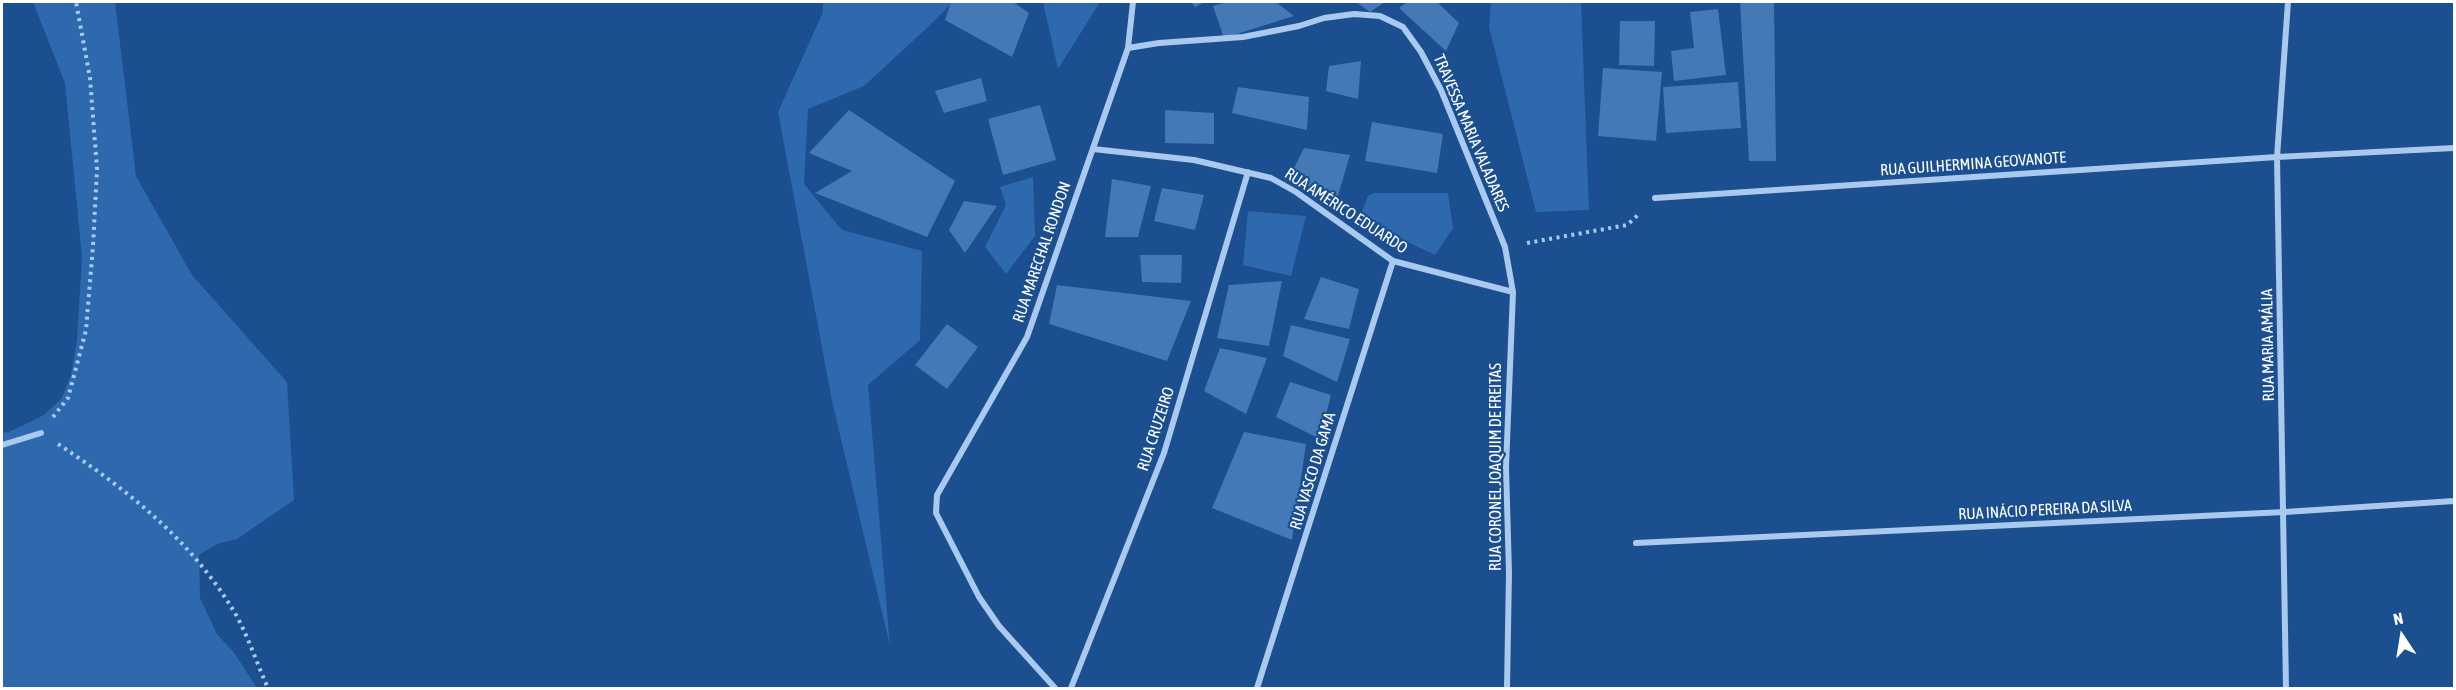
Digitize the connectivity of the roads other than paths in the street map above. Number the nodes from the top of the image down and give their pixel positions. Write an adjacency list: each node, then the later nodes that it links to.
1 (1133, 2): 3 (street, RUA MARECHAL RONDON)
2 (2288, 2): 6 (street, RUA MARIA AMÁLIA)
3 (1128, 48): 5 (street, RUA MARECHAL RONDON); 9 (street, TRAVESSA MARIA VALADARES)
4 (2454, 148): 6 (street, RUA GUILHERMINA GEOVANOTE)
5 (1092, 149): 7 (street, RUA AMÉRICO EDUARDO); 17 (street, RUA MARECHAL RONDON)
6 (2277, 157): 8 (street, RUA GUILHERMINA GEOVANOTE); 15 (street, RUA MARIA AMÁLIA)
7 (1248, 172): 10 (street, RUA AMÉRICO EDUARDO); 18 (street, RUA CRUZEIRO)
8 (1655, 198)
9 (1505, 247): 11 (street, RUA CORONEL JOAQUIM DE FREITAS)
10 (1394, 261): 11 (street, RUA AMÉRICO EDUARDO); 19 (street, RUA VASCO DA GAMA)
11 (1513, 292): 20 (street, RUA CORONEL JOAQUIM DE FREITAS)
12 (41, 433): 13 (street)
13 (2, 445)
14 (2454, 501): 15 (street, RUA INÁCIO PEREIRA DA SILVA)
15 (2285, 512): 16 (street, RUA INÁCIO PEREIRA DA SILVA); 21 (street, RUA MARIA AMÁLIA)
16 (1636, 543)
17 (1055, 688)
18 (1071, 688)
19 (1257, 688)
20 (1507, 688)
21 (2286, 688)

